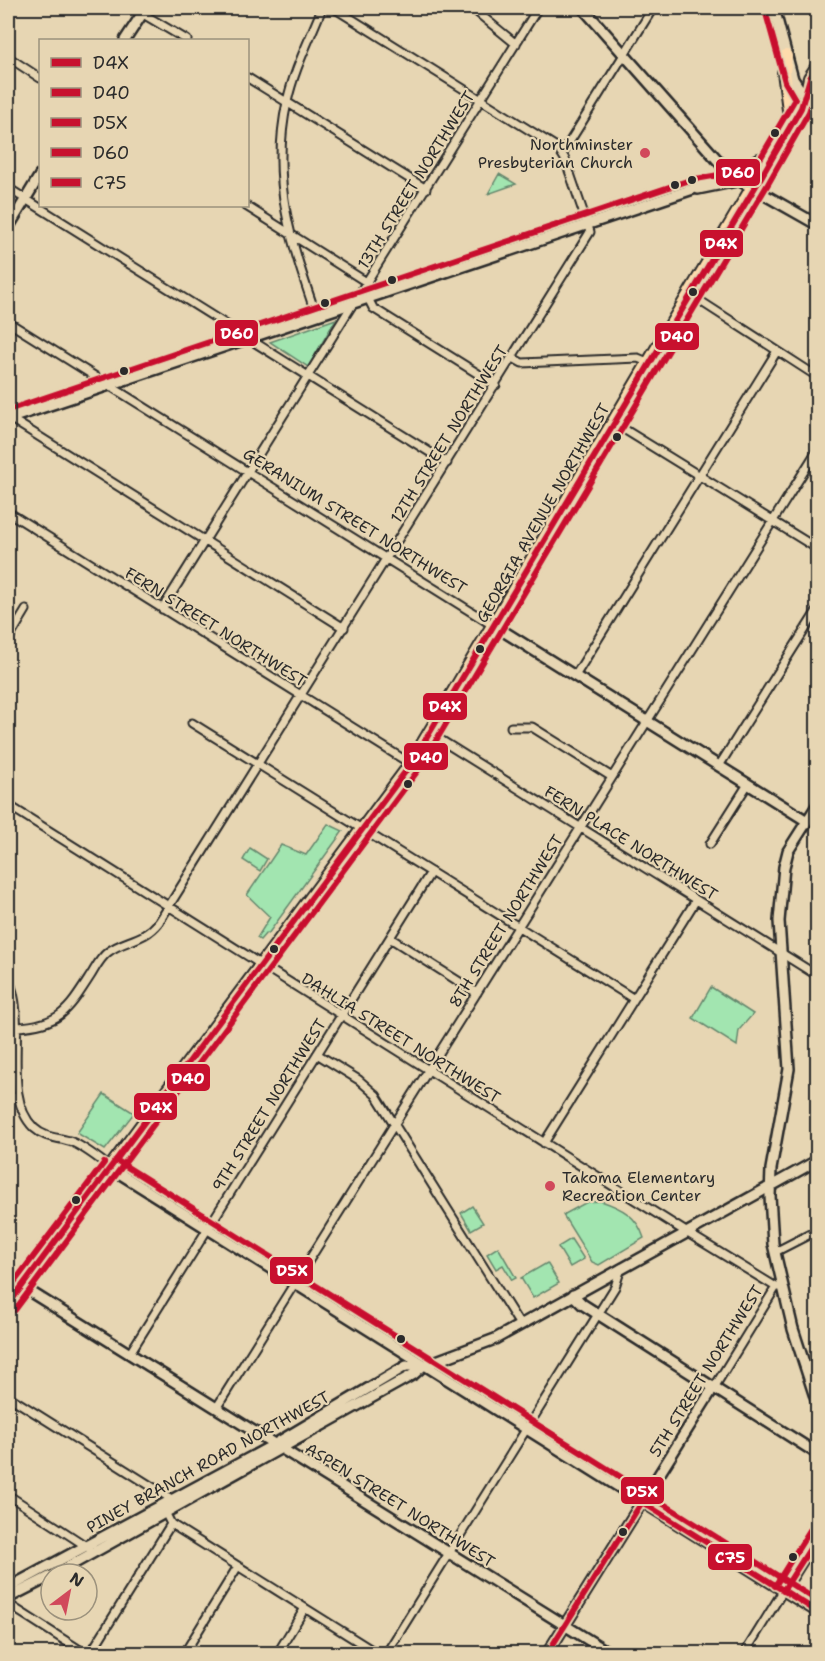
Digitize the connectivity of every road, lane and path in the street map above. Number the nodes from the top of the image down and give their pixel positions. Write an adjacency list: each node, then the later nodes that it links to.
1 (322, 8): 21 (street)
2 (334, 8): 20 (street)
3 (471, 8): 11 (street)
4 (538, 8): 11 (street, 13TH STREET NORTHWEST)
5 (583, 8): 12 (street)
6 (653, 8): 12 (street)
7 (774, 8): 13 (street)
8 (140, 9): 9 (street); 10 (street)
9 (125, 39)
10 (185, 39)
11 (516, 44): 20 (street, 13TH STREET NORTHWEST)
12 (624, 55): 25 (street); 26 (street)
13 (786, 56): 19 (street); 23 (highway)
14 (8, 57): 16 (street)
15 (818, 66): 19 (highway)
16 (39, 77)
17 (249, 79): 21 (street)
18 (818, 86): 19 (highway)
19 (805, 99): 22 (street); 23 (highway, GEORGIA AVENUE NORTHWEST)
20 (481, 100): 25 (street); 31 (street, 13TH STREET NORTHWEST)
21 (287, 102): 31 (street); 38 (street)
22 (818, 117)
23 (791, 125): 24 (highway, GEORGIA AVENUE NORTHWEST)
24 (781, 142): 26 (street); 29 (highway, GEORGIA AVENUE NORTHWEST)
25 (562, 154): 35 (street)
26 (730, 172): 28 (street); 29 (street); 32 (street)
27 (39, 177): 33 (street)
28 (737, 182): 29 (street); 32 (street)
29 (754, 187): 36 (street); 40 (highway, GEORGIA AVENUE NORTHWEST)
30 (8, 188): 33 (street)
31 (426, 189): 39 (street, 13TH STREET NORTHWEST)
32 (693, 189): 35 (street)
33 (26, 199): 37 (street); 45 (street)
34 (248, 207): 38 (street)
35 (588, 224): 41 (street); 47 (street, 12TH STREET NORTHWEST)
36 (818, 225)
37 (8, 228)
38 (289, 232): 39 (street); 43 (street)
39 (368, 283): 41 (street); 42 (street, 13TH STREET NORTHWEST)
40 (691, 295): 46 (street); 48 (highway, GEORGIA AVENUE NORTHWEST)
41 (371, 297): 42 (street); 52 (street)
42 (356, 302): 43 (street); 49 (street, 13TH STREET NORTHWEST)
43 (316, 315): 45 (street)
44 (8, 322): 51 (street, GERANIUM STREET NORTHWEST)
45 (248, 338): 49 (street); 51 (street)
46 (777, 351): 50 (street); 58 (street)
47 (513, 358): 48 (street); 52 (street, 12TH STREET NORTHWEST)
48 (650, 363): 54 (highway, GEORGIA AVENUE NORTHWEST)
49 (309, 376): 56 (street); 57 (street, 13TH STREET NORTHWEST)
50 (818, 377)
51 (109, 385): 53 (street); 57 (street, GERANIUM STREET NORTHWEST)
52 (496, 385): 56 (street, 12TH STREET NORTHWEST)
53 (8, 418): 61 (street)
54 (614, 423): 58 (street); 67 (highway, GEORGIA AVENUE NORTHWEST)
55 (818, 449): 60 (street, 8TH STREET NORTHWEST)
56 (447, 463): 63 (street, 12TH STREET NORTHWEST)
57 (249, 472): 61 (street, 13TH STREET NORTHWEST); 63 (street, GERANIUM STREET NORTHWEST)
58 (699, 476): 60 (street); 70 (street)
59 (8, 512): 64 (street, FERN STREET NORTHWEST)
60 (772, 521): 62 (street); 72 (street, 8TH STREET NORTHWEST)
61 (205, 541): 64 (street, 13TH STREET NORTHWEST); 68 (street)
62 (818, 549)
63 (387, 559): 67 (street, GERANIUM STREET NORTHWEST); 68 (street, 12TH STREET NORTHWEST)
64 (162, 609): 71 (street, FERN STREET NORTHWEST)
65 (818, 609): 78 (street)
66 (26, 610): 69 (street)
67 (495, 626): 70 (street, GERANIUM STREET NORTHWEST); 75 (highway, GEORGIA AVENUE NORTHWEST)
68 (344, 628): 71 (street, 12TH STREET NORTHWEST)
69 (8, 640)
70 (575, 676): 72 (street, GERANIUM STREET NORTHWEST)
71 (301, 696): 76 (street, 12TH STREET NORTHWEST); 77 (street, FERN STREET NORTHWEST)
72 (647, 721): 78 (street, GERANIUM STREET NORTHWEST); 79 (street, 8TH STREET NORTHWEST)
73 (192, 723): 76 (street)
74 (511, 727): 79 (street)
75 (431, 734): 77 (highway, GEORGIA AVENUE NORTHWEST); 84 (street, FERN PLACE NORTHWEST)
76 (258, 764): 85 (street); 89 (street, 12TH STREET NORTHWEST)
77 (411, 764): 85 (highway, GEORGIA AVENUE NORTHWEST)
78 (719, 766): 80 (street, GERANIUM STREET NORTHWEST)
79 (612, 777): 84 (street, 8TH STREET NORTHWEST)
80 (748, 784): 83 (street, GERANIUM STREET NORTHWEST); 86 (street)
81 (818, 804): 83 (street)
82 (8, 806): 89 (street, DAHLIA STREET NORTHWEST)
83 (807, 821): 92 (street)
84 (580, 827): 88 (street, FERN PLACE NORTHWEST); 90 (street, 8TH STREET NORTHWEST)
85 (363, 830): 87 (street); 93 (highway, GEORGIA AVENUE NORTHWEST)
86 (710, 844)
87 (431, 872): 90 (street); 91 (street, 9TH STREET NORTHWEST)
88 (696, 900): 92 (street, FERN PLACE NORTHWEST); 97 (street)
89 (168, 907): 93 (street, DAHLIA STREET NORTHWEST); 99 (street, 12TH STREET NORTHWEST)
90 (518, 927): 96 (street, 8TH STREET NORTHWEST); 97 (street)
91 (390, 938): 96 (street); 98 (street, 9TH STREET NORTHWEST)
92 (781, 953): 94 (street, FERN PLACE NORTHWEST); 108 (street)
93 (261, 966): 98 (street, DAHLIA STREET NORTHWEST); 107 (highway, GEORGIA AVENUE NORTHWEST)
94 (818, 976)
95 (8, 978): 99 (street)
96 (477, 993): 101 (street, 8TH STREET NORTHWEST)
97 (634, 999): 105 (street)
98 (341, 1016): 100 (street, 9TH STREET NORTHWEST); 101 (street, DAHLIA STREET NORTHWEST)
99 (17, 1028): 102 (street)
100 (317, 1054): 104 (street); 109 (street, 9TH STREET NORTHWEST)
101 (428, 1071): 104 (street, 8TH STREET NORTHWEST); 105 (street, DAHLIA STREET NORTHWEST)
102 (17, 1097): 103 (street); 107 (street)
103 (8, 1099)
104 (395, 1123): 114 (street, 8TH STREET NORTHWEST); 120 (street)
105 (544, 1143): 111 (street, DAHLIA STREET NORTHWEST)
106 (818, 1160): 108 (street, PINEY BRANCH ROAD NORTHWEST)
107 (111, 1168): 109 (street); 115 (highway, GEORGIA AVENUE NORTHWEST)
108 (770, 1187): 111 (street, PINEY BRANCH ROAD NORTHWEST); 112 (street)
109 (207, 1230): 114 (street); 121 (street, 9TH STREET NORTHWEST)
110 (818, 1230): 112 (street)
111 (686, 1232): 113 (street, PINEY BRANCH ROAD NORTHWEST); 116 (street, DAHLIA STREET NORTHWEST)
112 (775, 1252): 116 (street)
113 (621, 1268): 117 (street, PINEY BRANCH ROAD NORTHWEST); 119 (street)
114 (294, 1284): 122 (street); 126 (street, 8TH STREET NORTHWEST)
115 (16, 1287): 118 (highway, GEORGIA AVENUE NORTHWEST); 121 (street, ASPEN STREET NORTHWEST)
116 (780, 1287): 123 (street, 5TH STREET NORTHWEST); 125 (street)
117 (573, 1295): 119 (street); 120 (street, PINEY BRANCH ROAD NORTHWEST)
118 (8, 1305)
119 (598, 1315): 123 (street); 127 (street)
120 (520, 1325): 122 (street, PINEY BRANCH ROAD NORTHWEST)
121 (130, 1353): 126 (street, ASPEN STREET NORTHWEST)
122 (423, 1366): 127 (street); 128 (street, PINEY BRANCH ROAD NORTHWEST)
123 (712, 1390): 129 (street); 132 (street, 5TH STREET NORTHWEST)
124 (8, 1396): 131 (street)
125 (818, 1406)
126 (217, 1407): 128 (street, ASPEN STREET NORTHWEST)
127 (526, 1430): 132 (street); 137 (street)
128 (278, 1447): 131 (street, PINEY BRANCH ROAD NORTHWEST); 133 (street, PINEY BRANCH ROAD NORTHWEST); 137 (street, ASPEN STREET NORTHWEST)
129 (818, 1454)
130 (8, 1495): 136 (street)
131 (173, 1500): 136 (street, PINEY BRANCH ROAD NORTHWEST)
132 (642, 1502): 143 (street); 148 (street, 5TH STREET NORTHWEST)
133 (166, 1514): 134 (street); 138 (street, PINEY BRANCH ROAD NORTHWEST)
134 (171, 1524): 140 (street); 149 (street)
135 (818, 1535): 143 (street)
136 (88, 1546): 138 (street); 142 (street, PINEY BRANCH ROAD NORTHWEST)
137 (449, 1553): 148 (street, ASPEN STREET NORTHWEST); 153 (street)
138 (94, 1554): 139 (street, PINEY BRANCH ROAD NORTHWEST)
139 (78, 1562)
140 (238, 1566): 146 (street); 150 (street)
141 (39, 1582): 144 (street, PINEY BRANCH ROAD NORTHWEST)
142 (8, 1588)
143 (783, 1591): 147 (street); 156 (street)
144 (8, 1598)
145 (8, 1604): 149 (street)
146 (305, 1608): 151 (street); 152 (street)
147 (818, 1612)
148 (565, 1625): 154 (street, 5TH STREET NORTHWEST); 155 (street, ASPEN STREET NORTHWEST)
149 (88, 1653)
150 (184, 1653)
151 (277, 1653)
152 (378, 1653)
153 (386, 1653)
154 (547, 1653)
155 (611, 1653)
156 (744, 1653)

